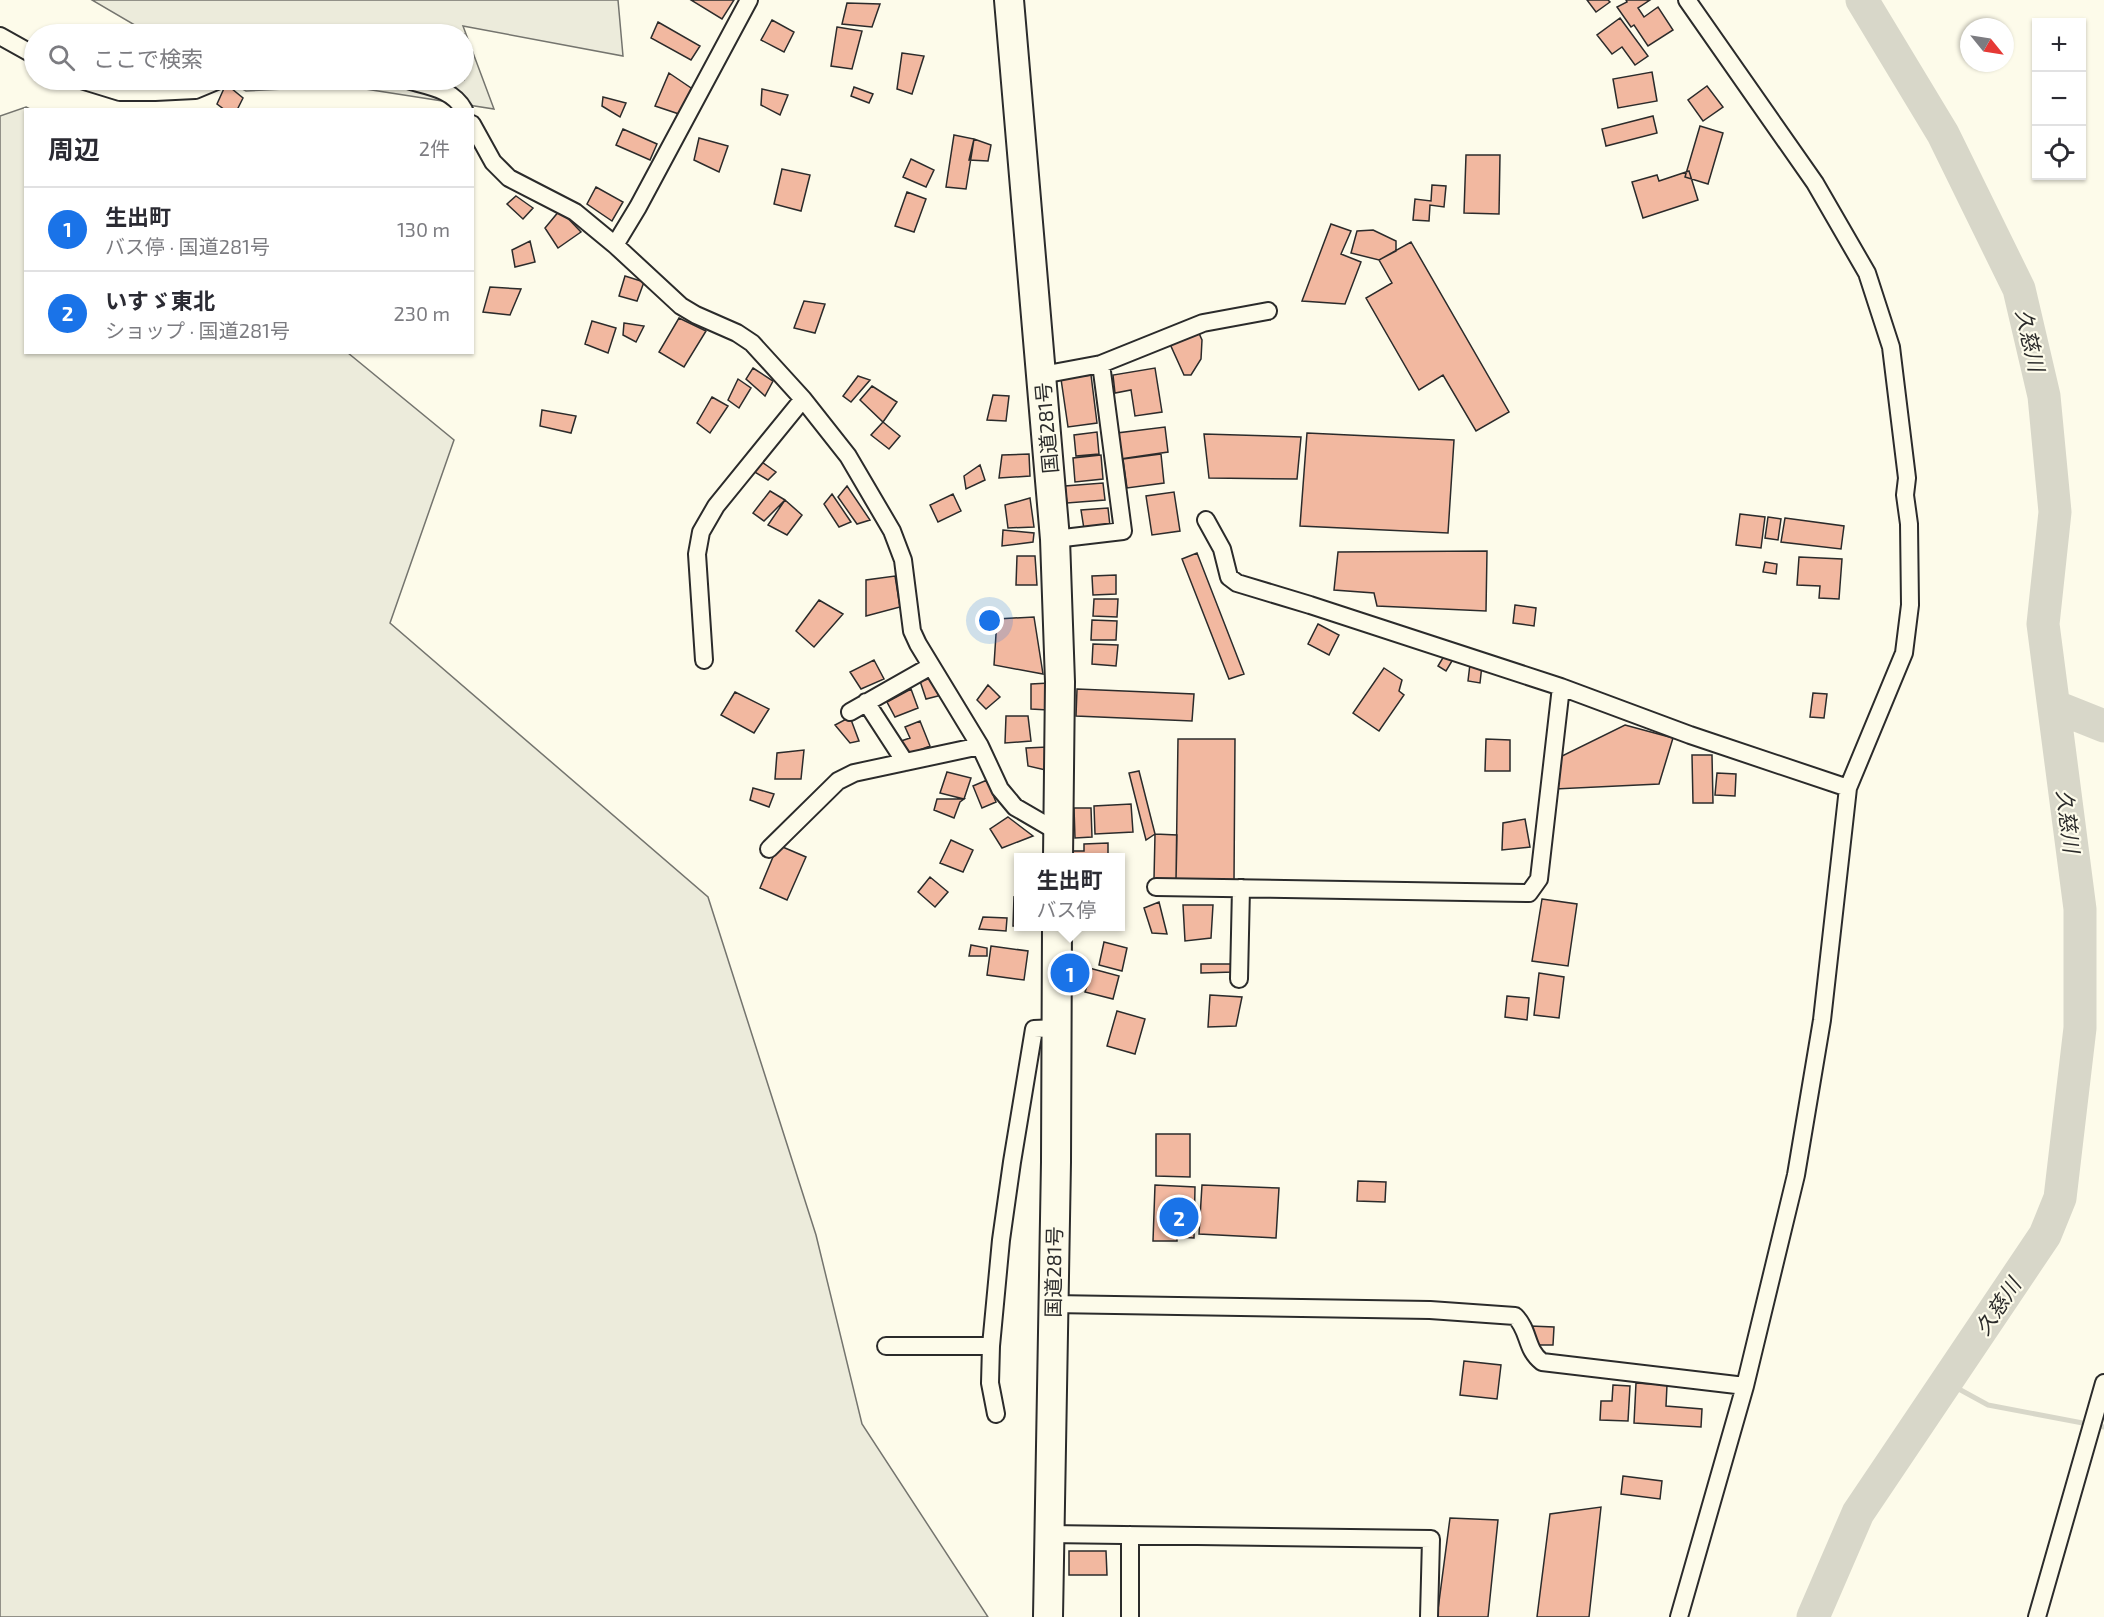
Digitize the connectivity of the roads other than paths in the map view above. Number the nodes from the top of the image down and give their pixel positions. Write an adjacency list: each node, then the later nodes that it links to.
1 (749, 0): 11 (street)
2 (1009, 0): 14 (highway, 国道281号)
3 (1687, 0): 25 (street)
4 (0, 36): 5 (street)
5 (24, 49)
6 (114, 90): 7 (street)
7 (195, 90)
8 (441, 90): 9 (street)
9 (463, 108)
10 (474, 128): 11 (street)
11 (615, 245): 15 (street)
12 (1268, 311): 13 (street)
13 (1101, 364): 14 (street); 17 (street)
14 (1042, 375): 17 (highway, 国道281号)
15 (803, 399): 18 (street); 19 (street)
16 (1206, 520): 20 (street)
17 (1055, 539): 26 (highway, 国道281号)
18 (704, 660)
19 (931, 666): 21 (street); 23 (street)
20 (1561, 687): 25 (street); 29 (street)
21 (866, 702): 22 (street); 24 (street)
22 (850, 712)
23 (980, 746): 24 (street); 26 (street)
24 (905, 762): 27 (street)
25 (1848, 788): 37 (street)
26 (1058, 845)
27 (770, 849)
28 (1156, 887): 29 (street)
29 (1241, 888): 31 (street)
30 (1057, 931): 32 (highway, 国道281号)
31 (1239, 979)
32 (1057, 1028): 33 (highway, 国道281号); 35 (street)
33 (1052, 1304): 37 (street); 39 (highway, 国道281号)
34 (886, 1346): 35 (street)
35 (991, 1346): 38 (street)
36 (2104, 1383): 45 (street)
37 (1744, 1386): 44 (street)
38 (996, 1414)
39 (1048, 1534): 40 (street); 41 (highway, 国道281号)
40 (1130, 1535): 42 (street); 43 (street)
41 (1048, 1617)
42 (1130, 1617)
43 (1429, 1617)
44 (1679, 1617)
45 (2037, 1617)

